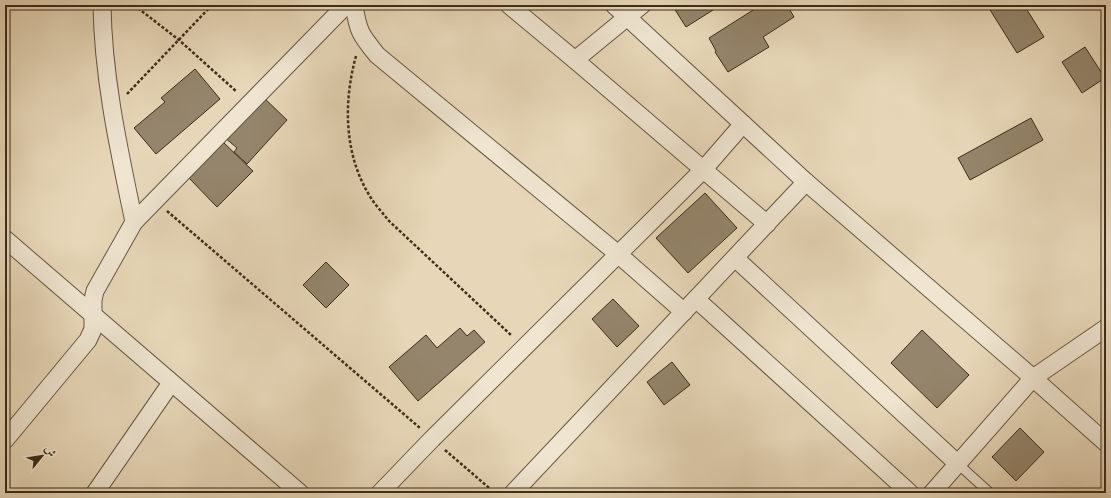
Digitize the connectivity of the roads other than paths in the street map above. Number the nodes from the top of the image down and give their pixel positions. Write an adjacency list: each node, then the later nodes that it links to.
1 (102, 5): 12 (street)
2 (346, 5): 12 (street)
3 (354, 5): 15 (street)
4 (509, 5): 8 (street)
5 (614, 5): 7 (street)
6 (642, 5): 7 (street)
7 (627, 17): 8 (street); 9 (street)
8 (575, 60): 10 (street)
9 (743, 124): 10 (street); 11 (street)
10 (703, 170): 13 (street); 15 (street)
11 (806, 182): 13 (street); 21 (street)
12 (134, 222): 19 (street)
13 (767, 224): 16 (street)
14 (5, 239): 19 (street)
15 (618, 254): 18 (street); 28 (street)
16 (735, 258): 17 (street); 25 (street)
17 (696, 299): 18 (street); 30 (street)
18 (684, 312): 29 (street)
19 (93, 316): 22 (street); 23 (street)
20 (1106, 328): 21 (street)
21 (1033, 378): 24 (street); 25 (street)
22 (171, 383): 26 (street); 27 (street)
23 (5, 440)
24 (1106, 443)
25 (958, 464): 31 (street); 32 (lane)
26 (95, 493)
27 (300, 493)
28 (380, 493)
29 (513, 493)
30 (910, 493)
31 (932, 493)
32 (990, 493)

